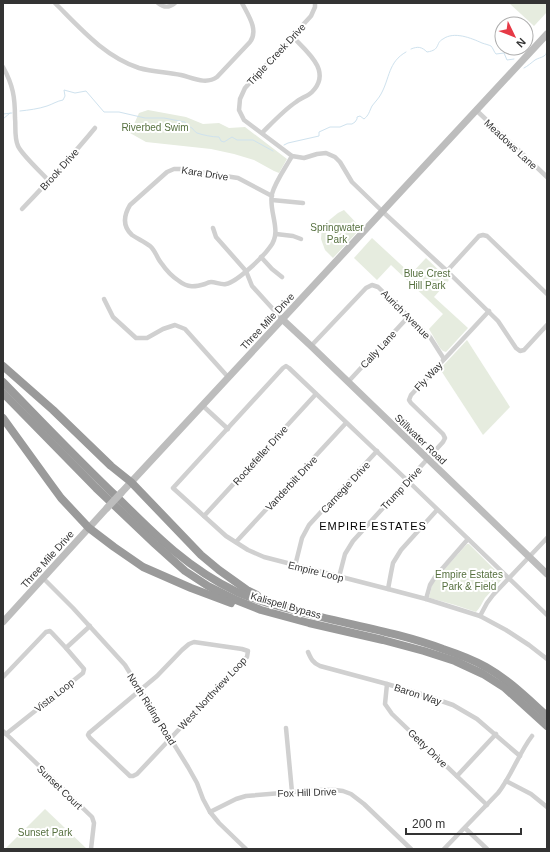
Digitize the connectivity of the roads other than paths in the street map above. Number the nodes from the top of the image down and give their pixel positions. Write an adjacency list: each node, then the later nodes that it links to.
1 (55, 3): 4 (street)
2 (158, 3): 3 (street)
3 (175, 3)
4 (242, 3)
5 (315, 3): 7 (street, Triple Creek Drive)
6 (547, 34): 9 (main road, Three Mile Drive)
7 (292, 36): 11 (street, Triple Creek Drive); 11 (street)
8 (3, 67): 14 (street)
9 (476, 110): 13 (street, Meadows Lane); 18 (main road, Three Mile Drive)
10 (95, 128): 14 (street, Brook Drive)
11 (262, 133): 12 (street, Triple Creek Drive)
12 (292, 156): 15 (street); 18 (street)
13 (547, 177)
14 (49, 181): 17 (street, Brook Drive)
15 (272, 198): 16 (street); 20 (street); 23 (street, Kara Drive)
16 (304, 203)
17 (22, 209)
18 (382, 211): 24 (street); 30 (main road, Three Mile Drive)
19 (213, 228): 23 (street)
20 (276, 234): 21 (street); 22 (street)
21 (302, 239)
22 (261, 257): 23 (street); 25 (street)
23 (246, 271): 30 (street)
24 (447, 271): 26 (street); 28 (street)
25 (282, 277)
26 (547, 294)
27 (104, 299): 35 (street)
28 (489, 311): 31 (street); 33 (street, Fly Way)
29 (409, 316): 32 (street, Aurich Avenue); 33 (street, Aurich Avenue); 37 (street, Cally Lane)
30 (282, 319): 32 (main road, Stillwater Road); 35 (main road, Three Mile Drive)
31 (547, 325)
32 (311, 346): 37 (main road, Stillwater Road)
33 (444, 359): 45 (street, Fly Way)
34 (3, 366): 47 (highway)
35 (228, 377): 40 (main road, Three Mile Drive)
36 (3, 382): 62 (highway, Kalispell Bypass)
37 (348, 382): 45 (main road, Stillwater Road)
38 (3, 393): 63 (highway, Kalispell Bypass)
39 (316, 394): 42 (street, Empire Loop); 43 (street, Empire Loop); 49 (street, Rockefeller Drive)
40 (202, 405): 43 (street); 47 (main road, Three Mile Drive)
41 (3, 418): 50 (highway)
42 (346, 422): 44 (street, Empire Loop); 53 (street, Vanderbilt Drive)
43 (228, 429): 49 (street, Empire Loop)
44 (377, 451): 46 (street, Empire Loop); 55 (street, Carnegie Drive)
45 (428, 459): 46 (street, Trump Drive); 54 (main road, Stillwater Road)
46 (408, 481): 48 (street, Empire Loop); 57 (street, Trump Drive)
47 (131, 482): 50 (main road, Three Mile Drive, bridge); 62 (highway)
48 (437, 510): 52 (street, Empire Loop); 60 (street)
49 (204, 516): 53 (street, Empire Loop)
50 (89, 528): 58 (main road, Three Mile Drive); 63 (highway)
51 (547, 538): 54 (street)
52 (468, 539): 59 (street, Empire Loop); 61 (street)
53 (236, 542): 55 (street, Empire Loop)
54 (529, 557): 56 (main road, Stillwater Road); 59 (street)
55 (295, 566): 57 (street, Empire Loop)
56 (547, 574)
57 (339, 577): 60 (street, Empire Loop)
58 (43, 578): 66 (main road, Three Mile Drive); 67 (street, North Riding Road)
59 (508, 579): 64 (street, Empire Loop); 65 (street)
60 (388, 589): 61 (street, Empire Loop)
61 (426, 599): 65 (street, Empire Loop)
62 (275, 605): 74 (highway, Kalispell Bypass)
63 (249, 606): 75 (highway, Kalispell Bypass)
64 (547, 615)
65 (480, 616): 70 (street, Empire Loop)
66 (3, 622)
67 (90, 626): 68 (street); 73 (street, North Riding Road)
68 (66, 648): 71 (street, Vista Loop); 77 (street, Vista Loop)
69 (308, 652): 72 (street, Baron Way)
70 (547, 660)
71 (3, 677)
72 (387, 684): 78 (street, Baron Way); 82 (street, Getty Drive)
73 (141, 690): 80 (street, North Riding Road); 80 (street); 80 (street, West Northview Loop)
74 (547, 716)
75 (547, 726)
76 (286, 728): 84 (street)
77 (4, 732): 89 (street, Sunset Court)
78 (496, 734): 81 (street, Baron Way); 82 (street)
79 (532, 736): 81 (street)
80 (171, 738): 87 (street, North Riding Road)
81 (520, 756): 83 (street)
82 (456, 776): 85 (street, Getty Drive)
83 (506, 780): 85 (street); 86 (street)
84 (292, 792): 87 (street, Fox Hill Drive); 91 (street, Fox Hill Drive)
85 (487, 805): 88 (street)
86 (547, 807)
87 (210, 812): 90 (street, North Riding Road)
88 (465, 828): 92 (street); 93 (street)
89 (91, 849)
90 (246, 849)
91 (411, 849)
92 (444, 849)
93 (488, 849)

